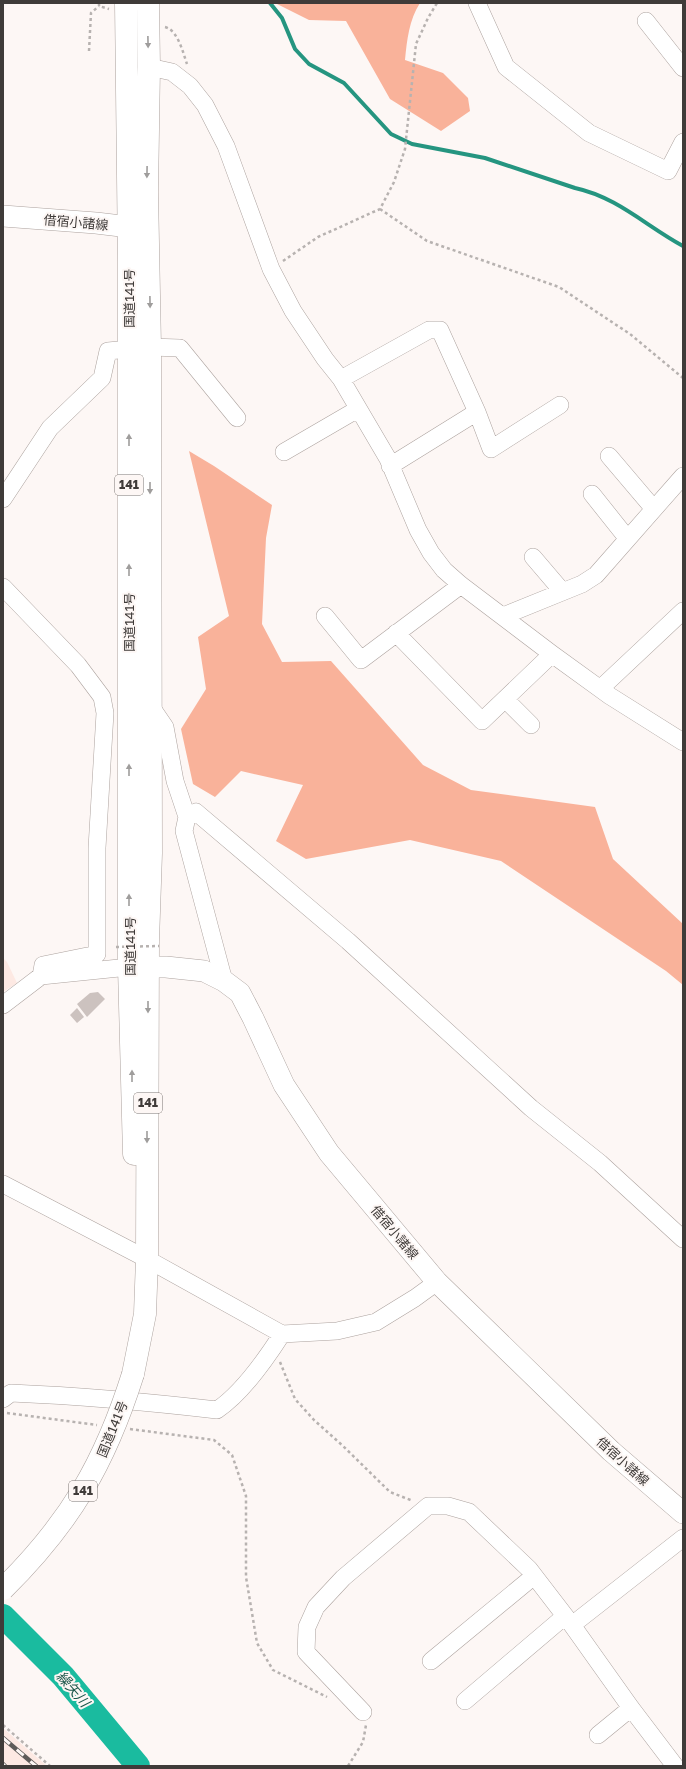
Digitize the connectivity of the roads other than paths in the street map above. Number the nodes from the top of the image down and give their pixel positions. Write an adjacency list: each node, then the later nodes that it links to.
1 (148, 3): 5 (highway, 国道141号 / 141, one-way to 5)
2 (477, 3): 8 (street)
3 (119, 6): 10 (highway, 国道141号 / 141)
4 (646, 21): 6 (street)
5 (149, 67): 10 (highway, 国道141号 / 141, one-way to 10); 13 (street)
6 (683, 68)
7 (683, 142): 8 (street)
8 (675, 172)
9 (3, 216): 10 (main road, 借宿小諸線)
10 (138, 228): 11 (highway, 国道141号 / 141, one-way to 11); 12 (highway, 国道141号 / 141)
11 (150, 347): 17 (street); 37 (highway, 国道141号 / 141, one-way to 37)
12 (129, 349): 23 (street); 41 (highway, 国道141号 / 141, one-way to 12)
13 (341, 379): 15 (street); 16 (street)
14 (560, 405): 16 (street)
15 (358, 409): 18 (street); 20 (street)
16 (477, 412): 20 (street)
17 (237, 418)
18 (284, 452)
19 (609, 456): 24 (street)
20 (390, 466): 27 (street)
21 (683, 476): 24 (street)
22 (592, 494): 25 (street)
23 (3, 499)
24 (654, 509): 25 (street)
25 (627, 538): 29 (street)
26 (533, 557): 29 (street)
27 (462, 585): 32 (street); 33 (street)
28 (3, 587): 42 (street)
29 (562, 592): 32 (street)
30 (683, 610): 35 (street)
31 (325, 616): 33 (street)
32 (503, 616): 34 (street)
33 (396, 633): 36 (street)
34 (552, 654): 35 (street); 36 (street)
35 (600, 688): 39 (street)
36 (505, 699): 38 (street)
37 (150, 705): 40 (street); 41 (highway, 国道141号 / 141)
38 (531, 725)
39 (683, 742)
40 (187, 816): 43 (street); 46 (street)
41 (139, 967): 42 (street); 43 (main road, 借宿小諸線); 47 (highway, 国道141号 / 141)
42 (41, 976): 44 (street)
43 (224, 981): 48 (main road, 借宿小諸線)
44 (3, 1005)
45 (3, 1184): 47 (street)
46 (683, 1239)
47 (147, 1249): 49 (street); 54 (highway, 国道141号 / 141, bridge)
48 (436, 1282): 49 (street); 51 (main road, 借宿小諸線)
49 (278, 1341): 50 (street)
50 (3, 1400)
51 (683, 1513)
52 (683, 1538): 55 (street)
53 (534, 1576): 55 (street); 56 (street); 59 (street)
54 (3, 1589)
55 (568, 1621): 57 (street); 58 (street)
56 (431, 1661)
57 (465, 1701)
58 (630, 1708): 60 (street); 61 (street)
59 (363, 1712)
60 (598, 1735)
61 (675, 1766)

